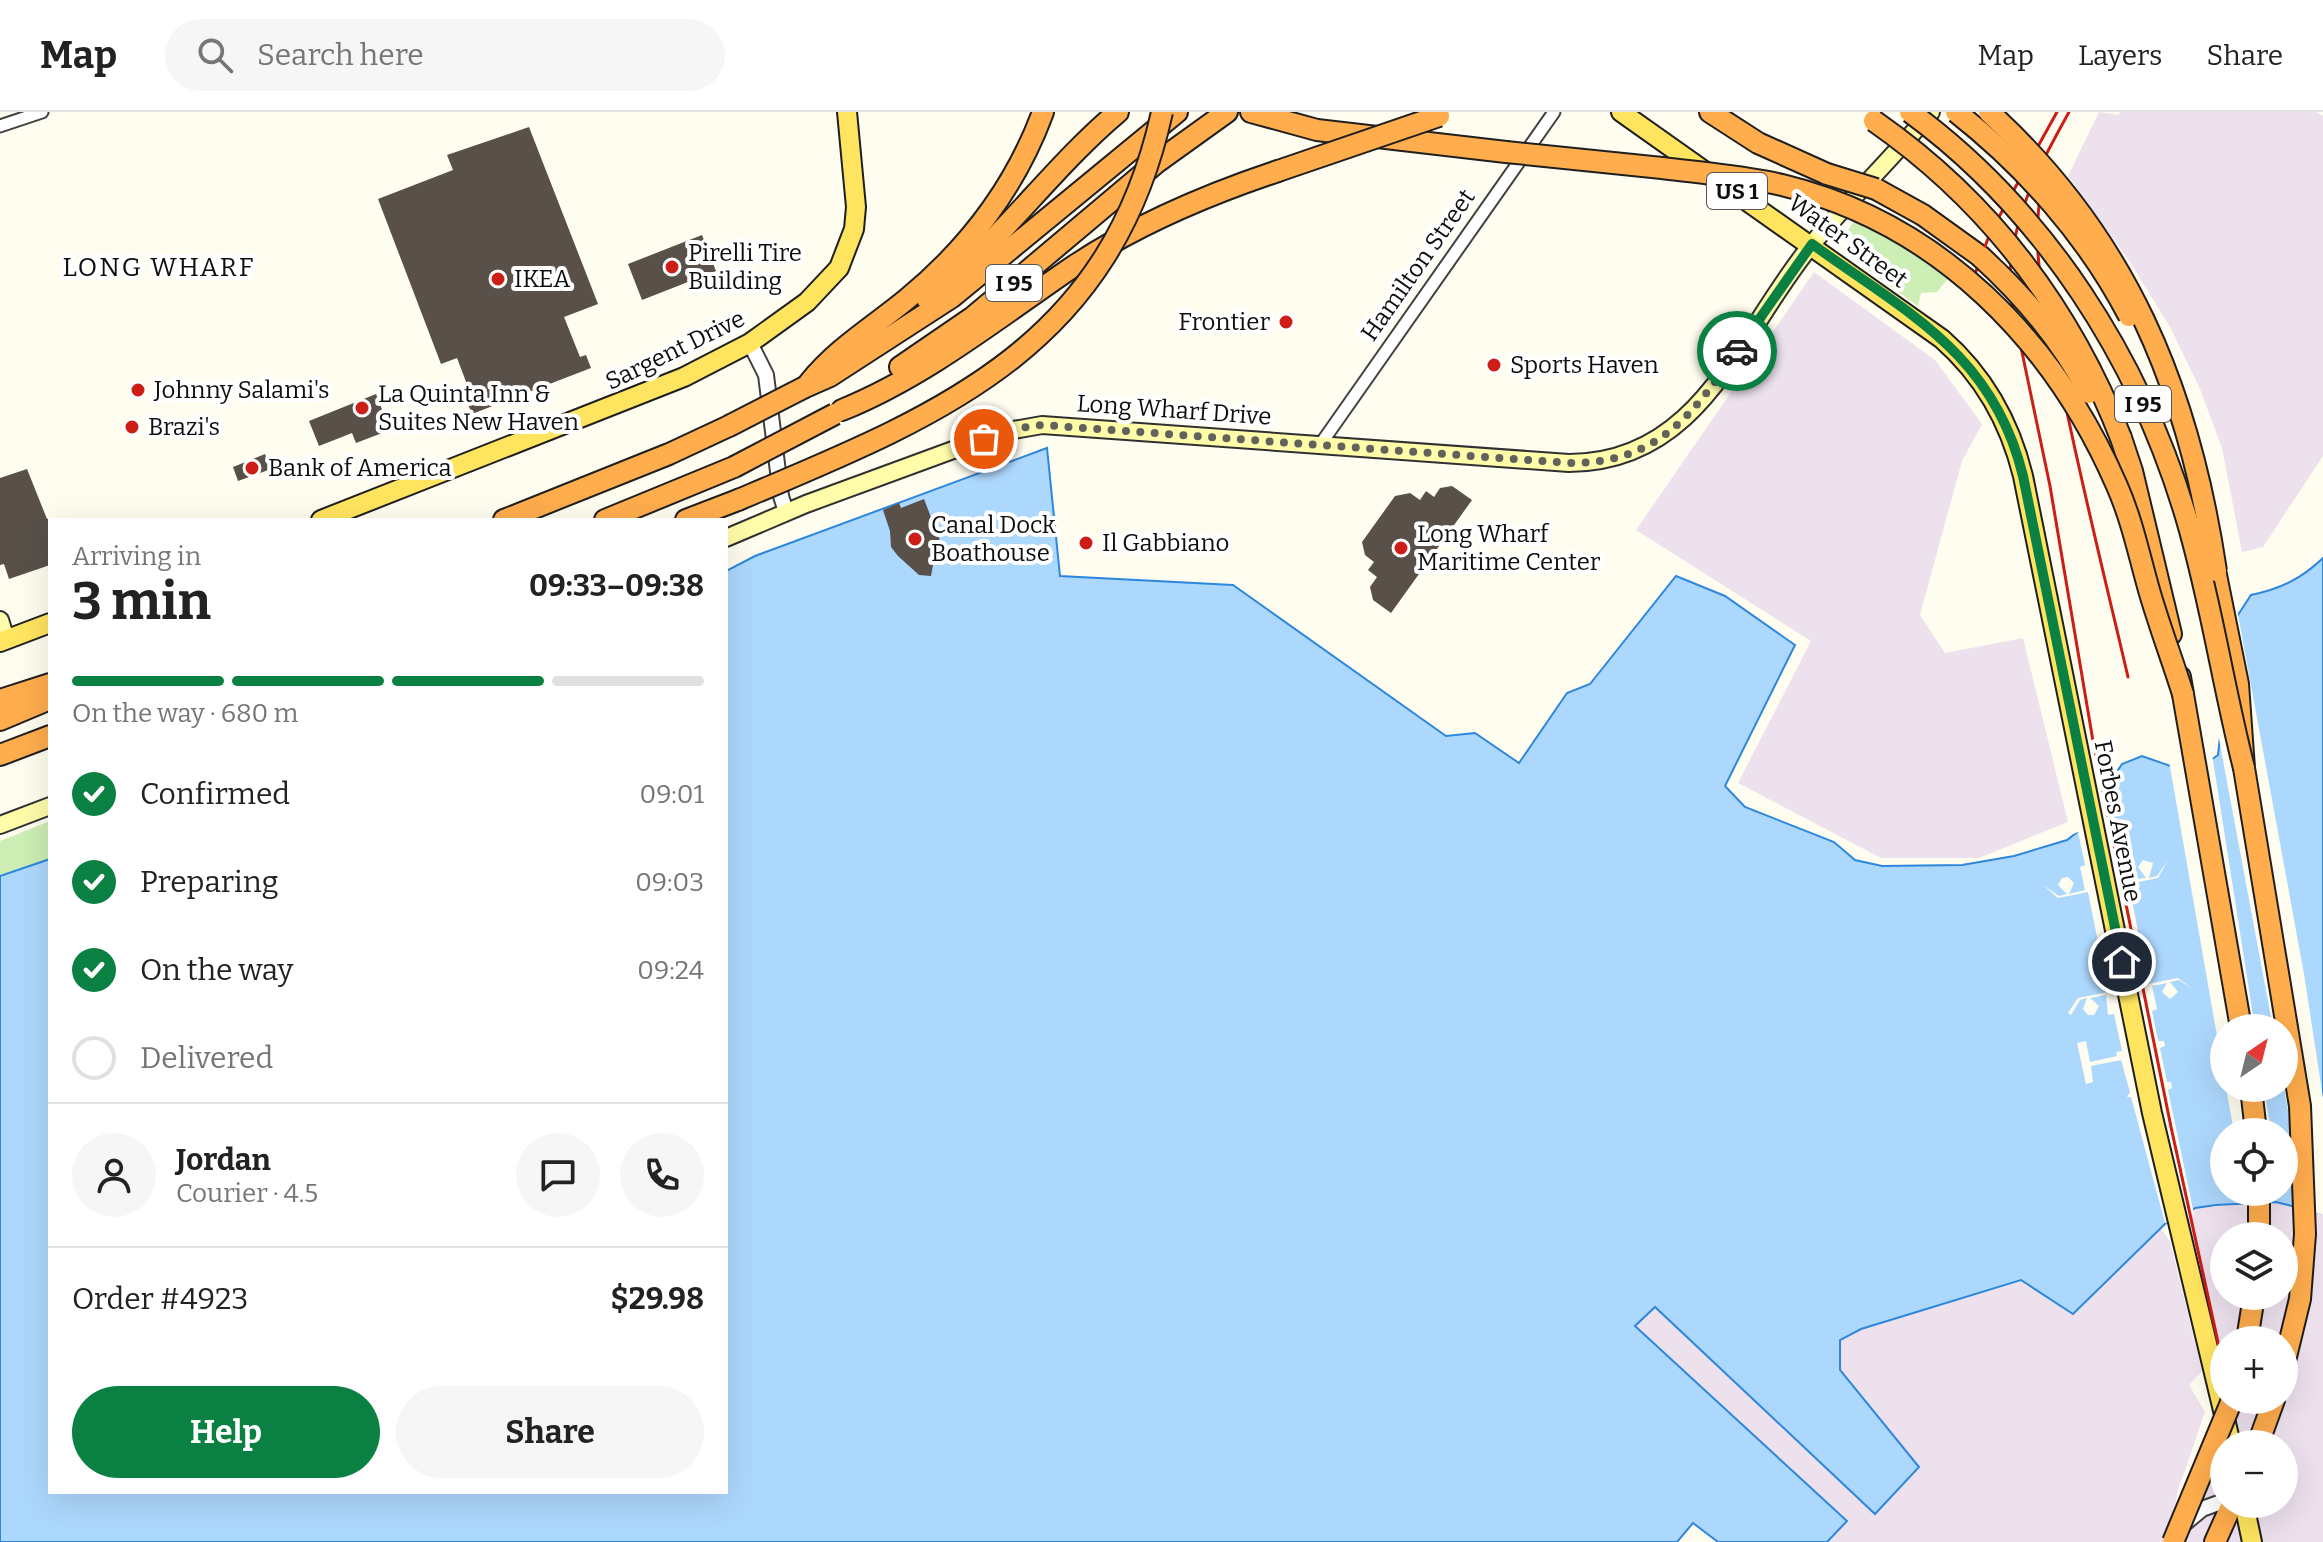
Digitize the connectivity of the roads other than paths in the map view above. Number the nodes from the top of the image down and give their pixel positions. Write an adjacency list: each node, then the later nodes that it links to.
1 (42, 112): 18 (street)
2 (847, 112): 22 (main road, Sargent Drive)
3 (1043, 112): 23 (highway)
4 (1118, 112): 21 (highway)
5 (1227, 112): 25 (highway, I 95)
6 (1251, 112): 39 (highway, bridge)
7 (1554, 112): 27 (street, Hamilton Street)
8 (1621, 112): 20 (main road, Water Street / US 1)
9 (1710, 112): 19 (highway)
10 (1726, 112): 19 (highway)
11 (1861, 112): 26 (highway, I 95, bridge)
12 (1910, 112): 45 (highway, I 95, bridge)
13 (1931, 112): 20 (main road, Long Wharf Drive)
14 (1956, 112): 34 (highway, bridge)
15 (1989, 112): 34 (highway, bridge)
16 (1445, 114): 25 (highway, bridge)
17 (1167, 116): 21 (highway, I 95); 32 (highway, bridge)
18 (0, 126)
19 (1829, 171): 26 (highway, bridge)
20 (1812, 244): 24 (main road, Water Street / US 1); 27 (main road, Long Wharf Drive)
21 (878, 342): 23 (highway, I 95)
22 (750, 343): 28 (street); 29 (main road, Sargent Drive)
23 (829, 367): 30 (highway, I 95, bridge)
24 (1991, 398): 51 (main road, Forbes Avenue / US 1)
25 (838, 412): 31 (highway, I 95, bridge)
26 (2121, 438): 39 (highway, I 95, bridge)
27 (1320, 445): 28 (main road, Long Wharf Drive)
28 (786, 512): 33 (main road, Long Wharf Drive)
29 (326, 518)
30 (509, 518)
31 (610, 518)
32 (691, 518)
33 (728, 537)
34 (2216, 571): 45 (highway, bridge)
35 (0, 620): 37 (main road)
36 (48, 624): 37 (main road)
37 (3, 640)
38 (48, 685): 40 (highway)
39 (2183, 694): 48 (highway, I 95)
40 (0, 700)
41 (48, 700): 42 (highway)
42 (0, 720)
43 (48, 737): 44 (highway)
44 (0, 755)
45 (2244, 768): 49 (highway, I 95)
46 (48, 807): 47 (main road)
47 (0, 825)
48 (2239, 1014)
49 (2293, 1326)
50 (2226, 1414): 56 (highway, bridge)
51 (2228, 1430)
52 (2210, 1506): 55 (street)
53 (2226, 1518): 57 (highway)
54 (2247, 1518): 58 (main road)
55 (2166, 1542)
56 (2173, 1542)
57 (2215, 1542)
58 (2252, 1542)

